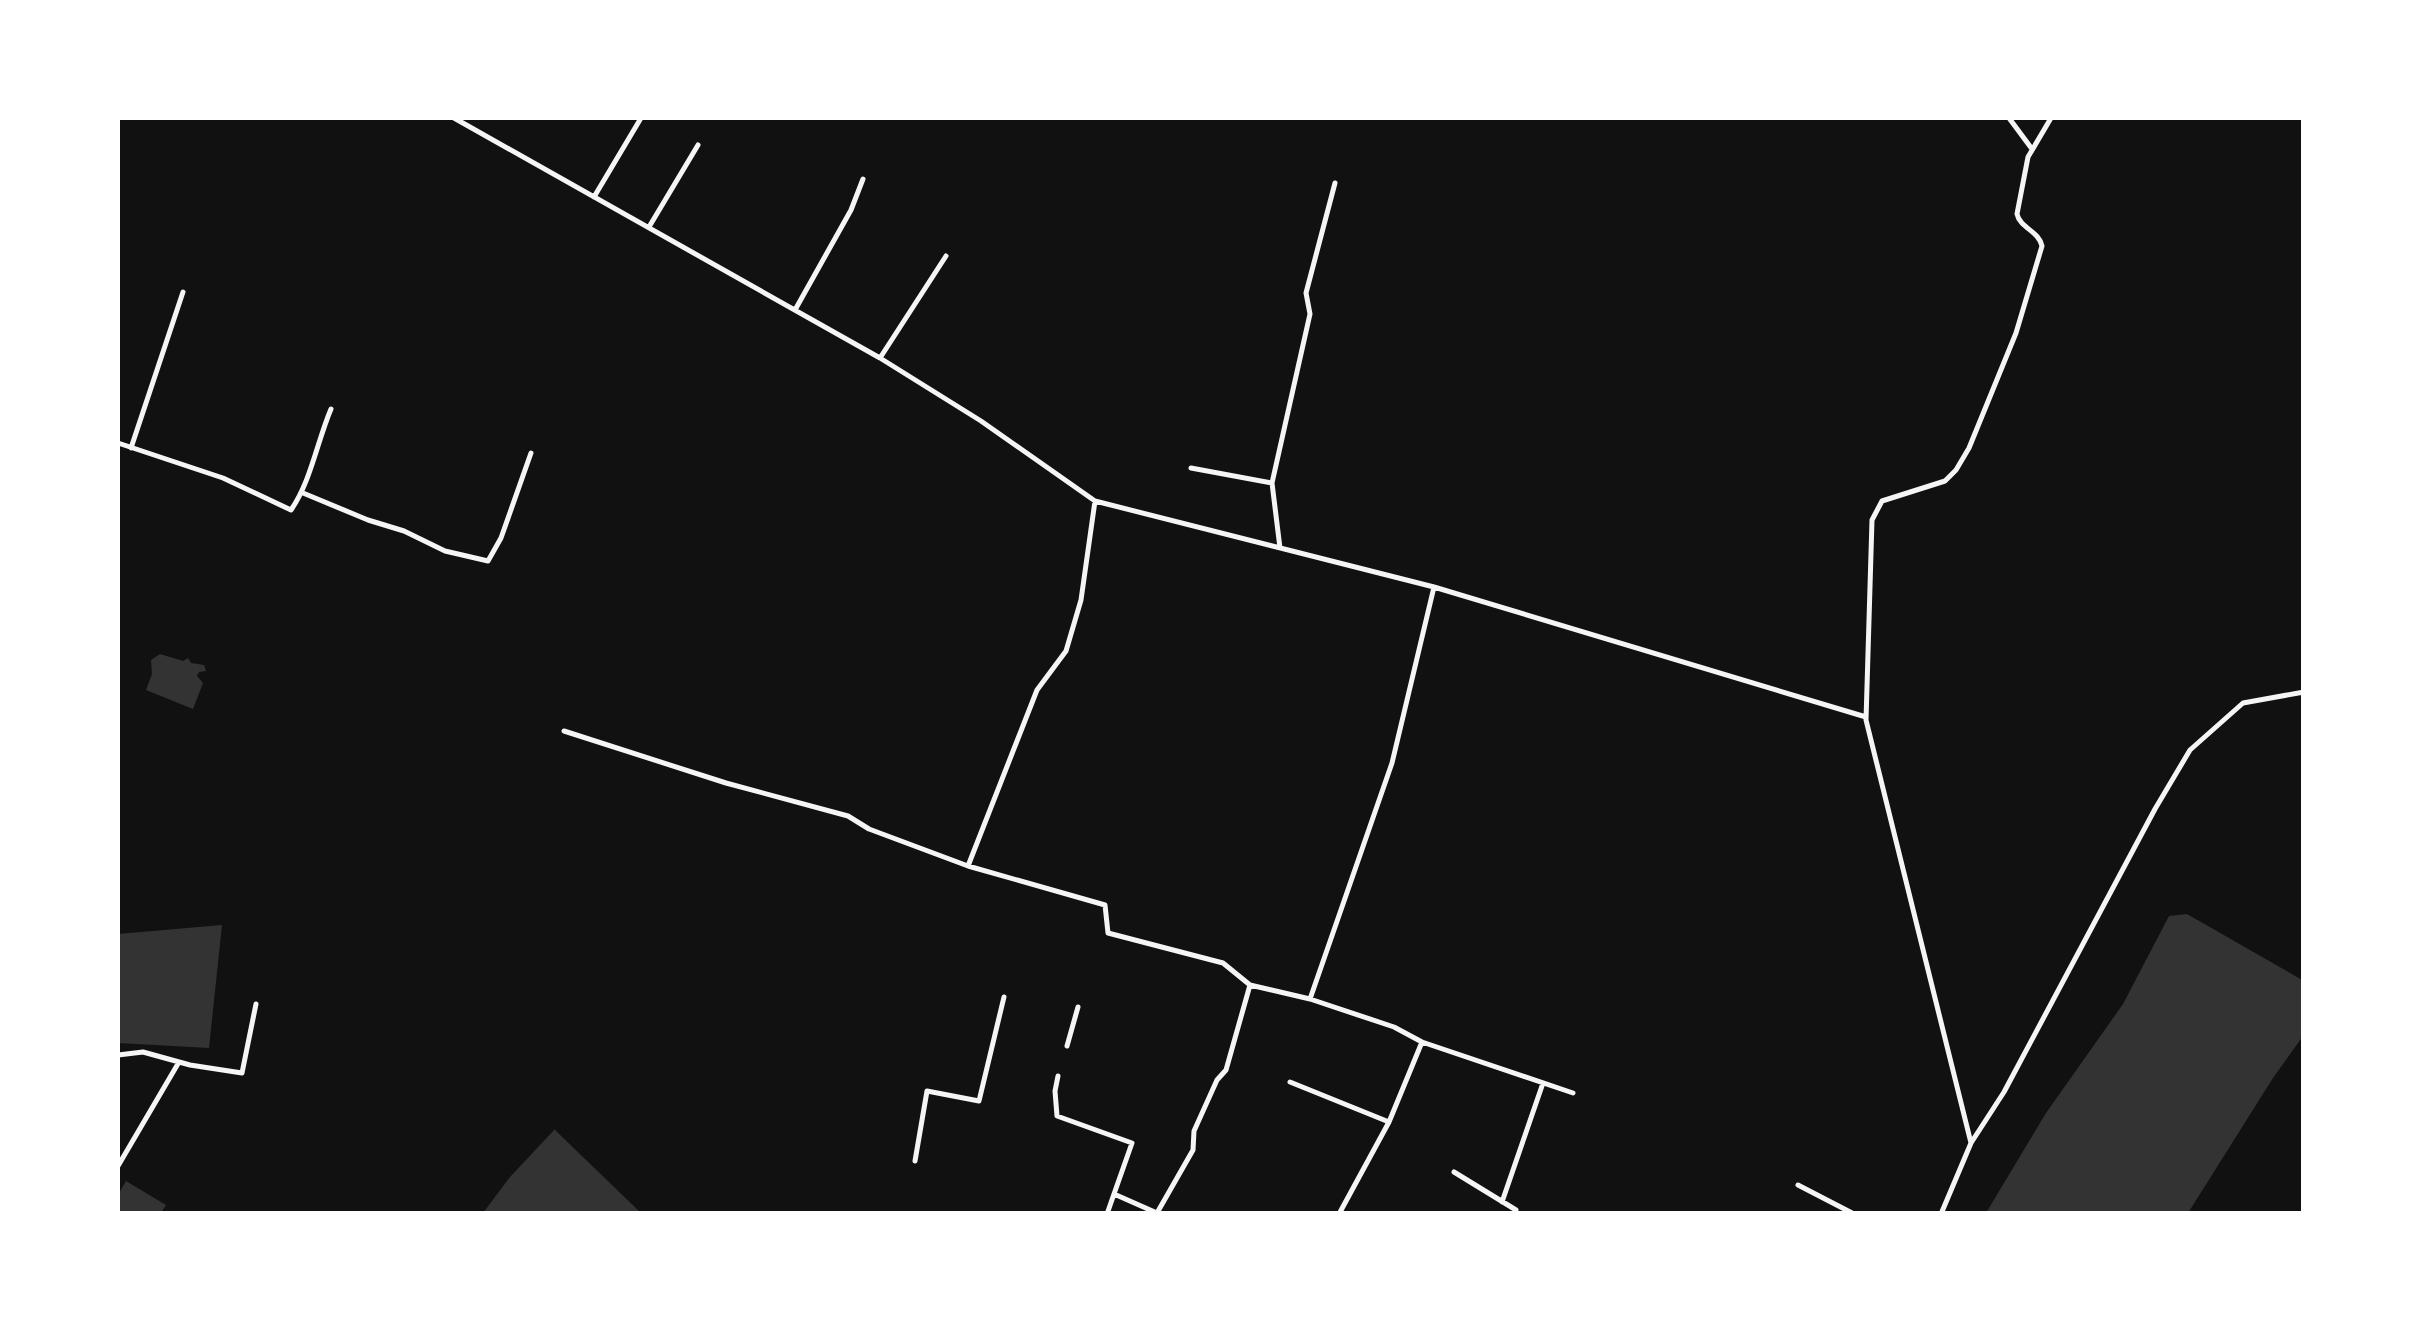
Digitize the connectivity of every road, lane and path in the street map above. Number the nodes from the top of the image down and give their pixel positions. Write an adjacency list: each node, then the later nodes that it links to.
1 (454, 118): 9 (street)
2 (642, 118): 9 (street)
3 (2009, 118): 6 (street)
4 (2050, 118): 6 (street)
5 (698, 145): 10 (street)
6 (2032, 149): 26 (street)
7 (863, 179): 13 (street)
8 (1335, 184): 20 (street)
9 (594, 197): 10 (street)
10 (648, 228): 13 (street)
11 (946, 256): 14 (street)
12 (183, 292): 17 (street)
13 (794, 310): 14 (street)
14 (880, 358): 22 (street)
15 (331, 409): 21 (street)
16 (118, 444): 17 (street)
17 (131, 448): 21 (street)
18 (531, 453): 21 (street)
19 (1192, 468): 20 (street)
20 (1272, 483): 23 (street)
21 (303, 492)
22 (1095, 501): 23 (street); 28 (street)
23 (1280, 548): 24 (street)
24 (1434, 587): 26 (street); 31 (street)
25 (2304, 692): 43 (street)
26 (1866, 717): 43 (street)
27 (564, 731): 28 (street)
28 (968, 866): 29 (street)
29 (1250, 986): 31 (street); 48 (street)
30 (1004, 997): 44 (street)
31 (1310, 999): 34 (street)
32 (256, 1004): 37 (street)
33 (1078, 1008): 35 (street)
34 (1422, 1042): 40 (street); 42 (street)
35 (1068, 1046)
36 (118, 1055): 37 (street)
37 (179, 1062): 45 (street)
38 (1058, 1076): 48 (street)
39 (1290, 1082): 42 (street)
40 (1543, 1083): 41 (street); 49 (street)
41 (1572, 1093)
42 (1389, 1122): 52 (street)
43 (1971, 1143): 54 (street)
44 (916, 1161)
45 (118, 1166)
46 (1454, 1172): 49 (street)
47 (1798, 1185): 53 (street)
48 (1114, 1194): 51 (street)
49 (1502, 1202): 50 (street)
50 (1516, 1210)
51 (1107, 1214)
52 (1339, 1214)
53 (1854, 1214)
54 (1941, 1214)

